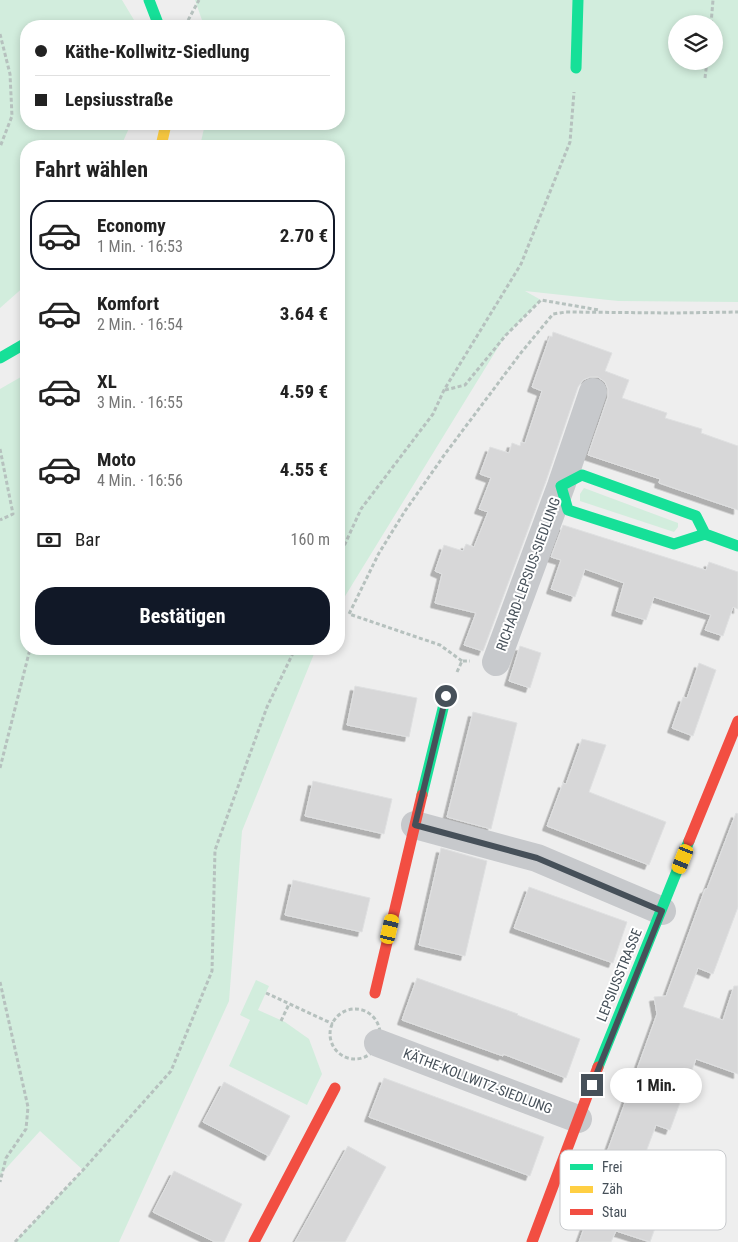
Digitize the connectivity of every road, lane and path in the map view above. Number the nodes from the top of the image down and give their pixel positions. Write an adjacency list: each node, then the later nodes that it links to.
1 (149, 0): 6 (street)
2 (199, 0): 7 (path)
3 (578, 0): 9 (street)
4 (713, 0): 5 (path)
5 (712, 15)
6 (157, 20)
7 (188, 20)
8 (0, 34): 12 (path)
9 (576, 68): 17 (path)
10 (706, 70): 11 (path)
11 (705, 78)
12 (0, 147)
13 (608, 312): 14 (path); 17 (path); 27 (path)
14 (738, 312)
15 (20, 346): 16 (street)
16 (0, 358)
17 (444, 390): 23 (path)
18 (593, 392): 20 (street, RICHARD-LEPSIUS-SIEDLUNG)
19 (0, 449): 21 (path)
20 (561, 486): 22 (street, RICHARD-LEPSIUS-SIEDLUNG); 22 (street, RICHARD-LEPSIUS-SIEDLUNG); 28 (street, RICHARD-LEPSIUS-SIEDLUNG)
21 (0, 520)
22 (705, 534): 24 (street)
23 (345, 544)
24 (738, 546)
25 (28, 655): 31 (path)
26 (292, 655): 47 (path)
27 (462, 661): 28 (path); 29 (path)
28 (496, 662)
29 (446, 696): 32 (street)
30 (736, 733): 33 (street, LEPSIUSSTRASSE)
31 (0, 768)
32 (415, 825): 33 (street); 36 (street)
33 (662, 911): 42 (street, LEPSIUSSTRASSE)
34 (0, 982): 45 (path)
35 (266, 993): 37 (path)
36 (375, 993)
37 (289, 1004): 38 (path); 39 (path)
38 (282, 1021)
39 (332, 1024)
40 (378, 1044): 42 (street, KÄTHE-KOLLWITZ-SIEDLUNG)
41 (335, 1088): 46 (street)
42 (578, 1120): 43 (street, LEPSIUSSTRASSE)
43 (567, 1150)
44 (560, 1168): 48 (street, LEPSIUSSTRASSE)
45 (0, 1182)
46 (258, 1241)
47 (15, 1242)
48 (532, 1242)

